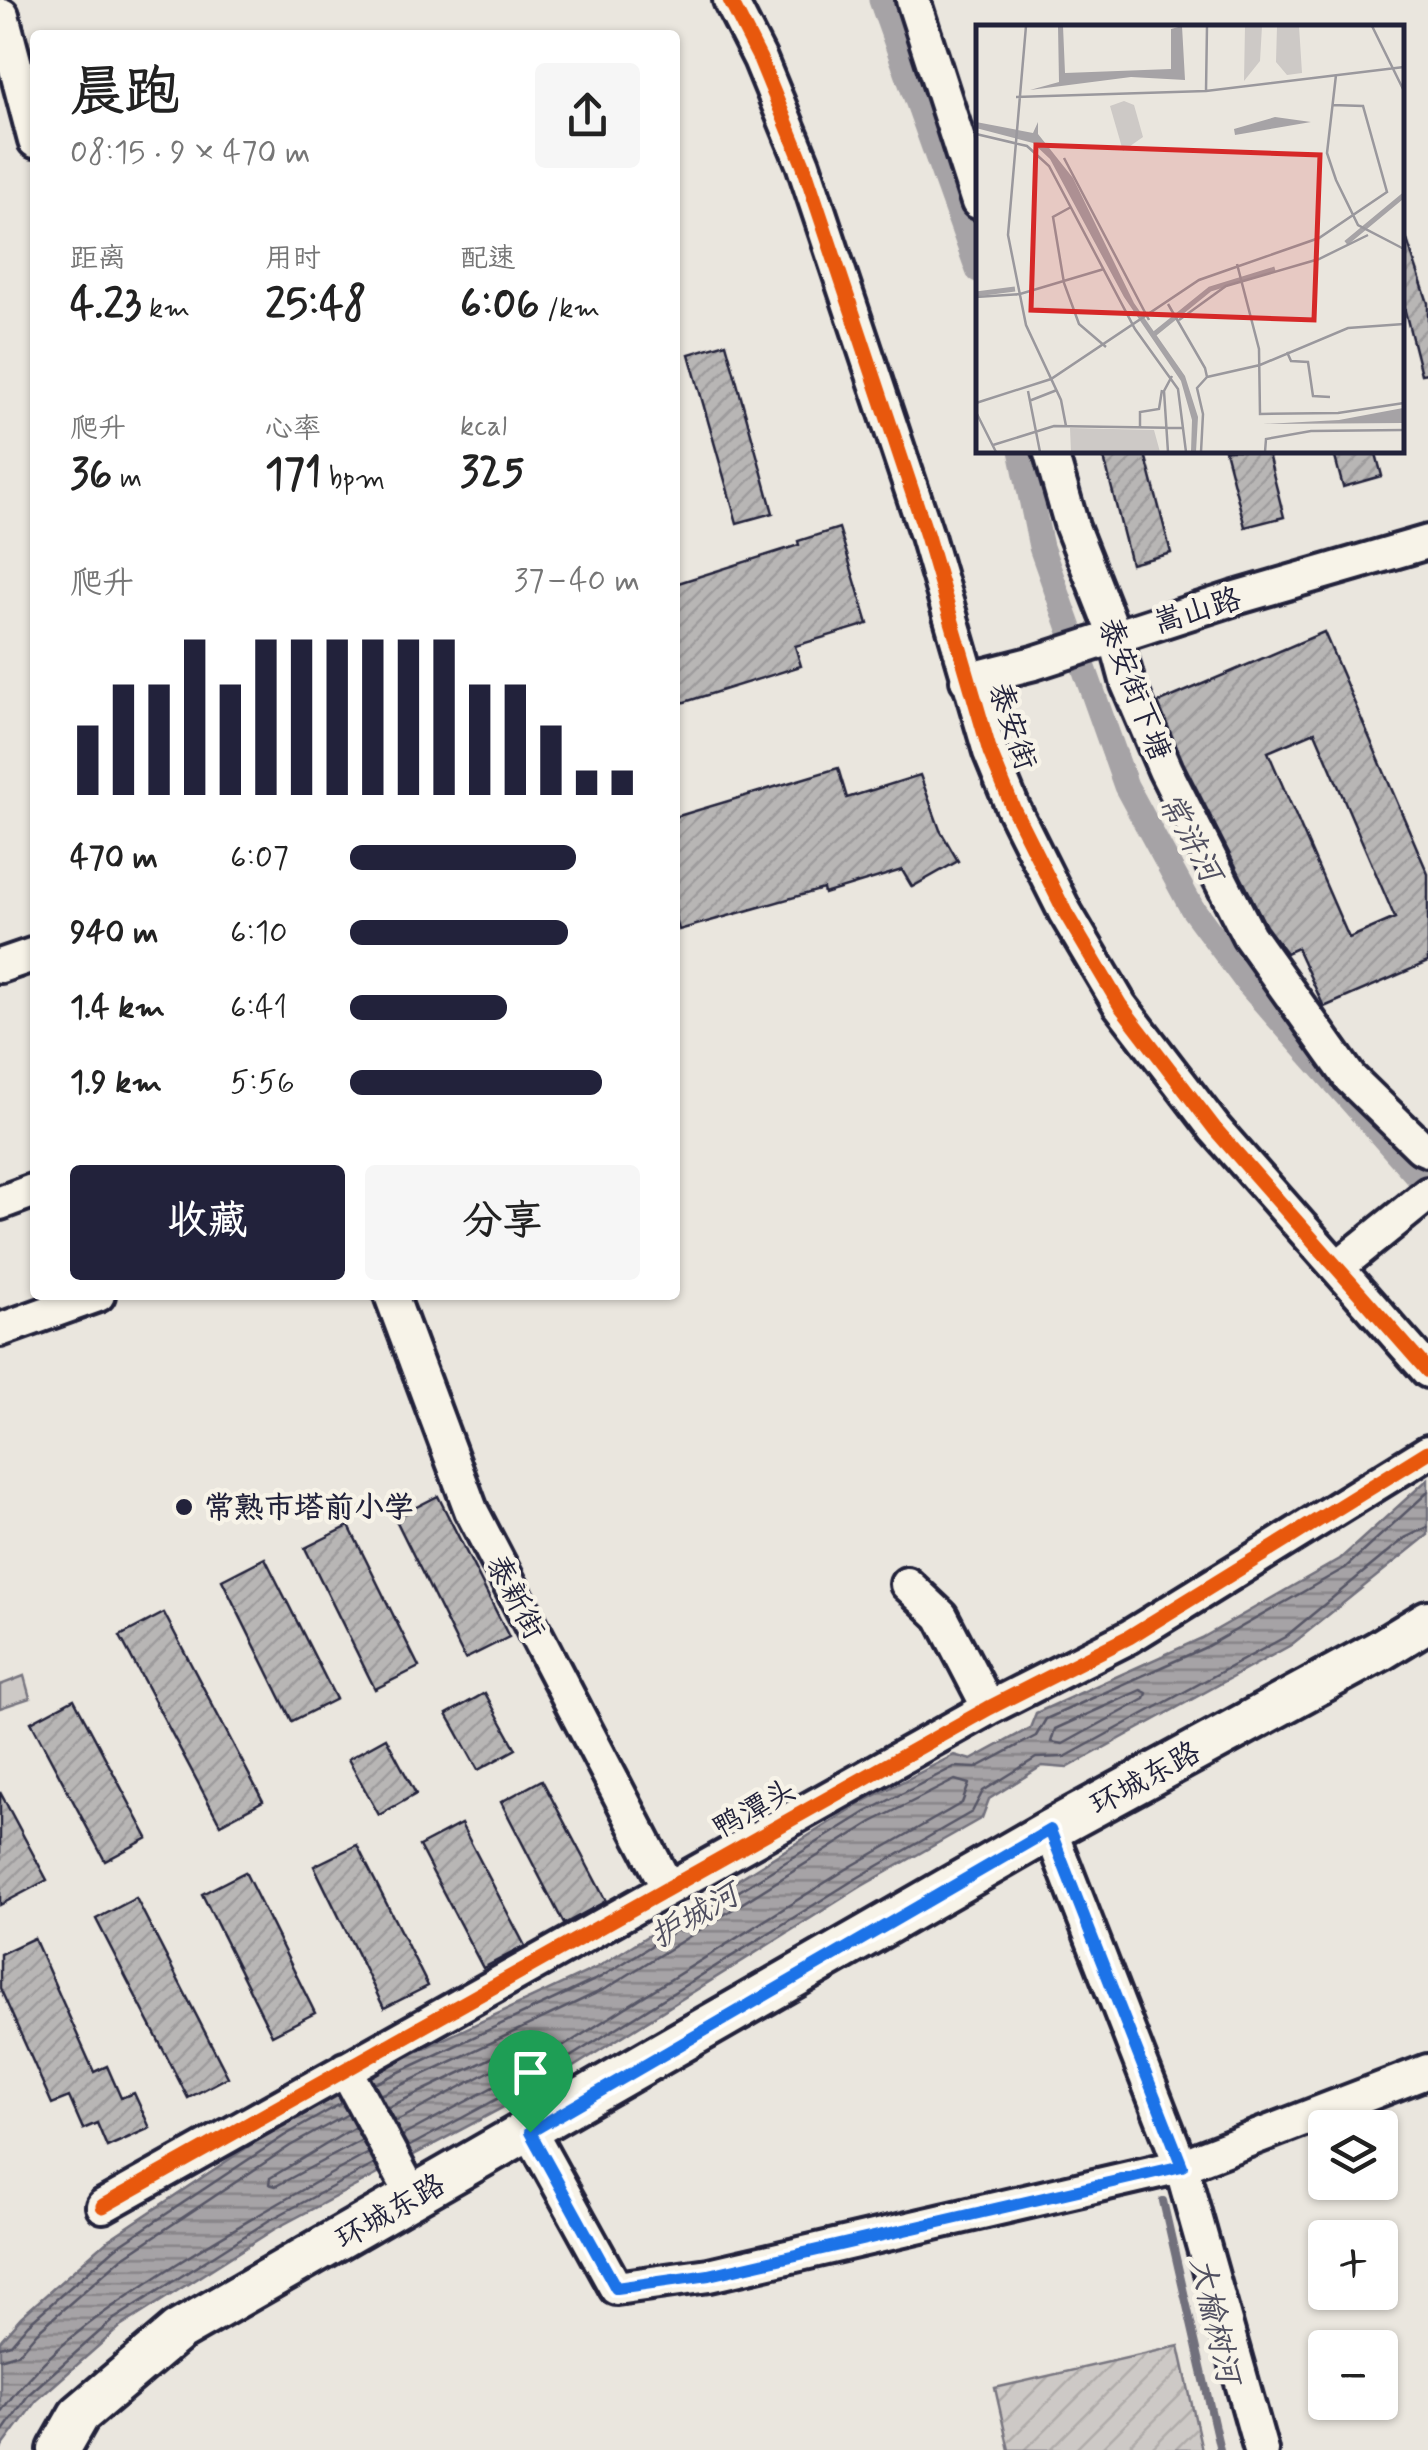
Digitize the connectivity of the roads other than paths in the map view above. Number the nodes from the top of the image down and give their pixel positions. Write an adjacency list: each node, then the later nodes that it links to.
1 (730, 0): 9 (street, 泰安街)
2 (913, 0): 5 (street)
3 (2, 15): 4 (street)
4 (30, 122)
5 (976, 196)
6 (1051, 452): 8 (street, 泰安街下塘)
7 (1428, 542): 8 (street, 嵩山路)
8 (1115, 636): 9 (street, 嵩山路); 12 (street, 泰安街下塘)
9 (967, 680): 16 (street, 泰安街)
10 (30, 956): 11 (street)
11 (0, 966)
12 (1428, 1150)
13 (30, 1192): 15 (street)
14 (1428, 1194): 16 (street)
15 (0, 1202)
16 (1338, 1267): 20 (street, 泰安街)
17 (84, 1300): 19 (street)
18 (392, 1300): 27 (street, 泰新街)
19 (0, 1330)
20 (1428, 1371)
21 (1428, 1452): 25 (street, 鸭潭头)
22 (907, 1584): 25 (street)
23 (1428, 1621): 26 (main road, 环城东路)
24 (1428, 1647): 26 (main road, 环城东路)
25 (990, 1708): 27 (street, 鸭潭头)
26 (1054, 1840): 30 (main road, 环城东路); 31 (street)
27 (668, 1888): 28 (street, 鸭潭头)
28 (345, 2070): 32 (street); 33 (street, 鸭潭头)
29 (1428, 2071): 31 (street)
30 (534, 2140): 31 (street); 32 (main road, 环城东路); 35 (main road, 环城东路)
31 (1182, 2166): 36 (street)
32 (414, 2198): 34 (main road, 环城东路)
33 (103, 2206)
34 (59, 2450)
35 (78, 2450)
36 (1261, 2450)

